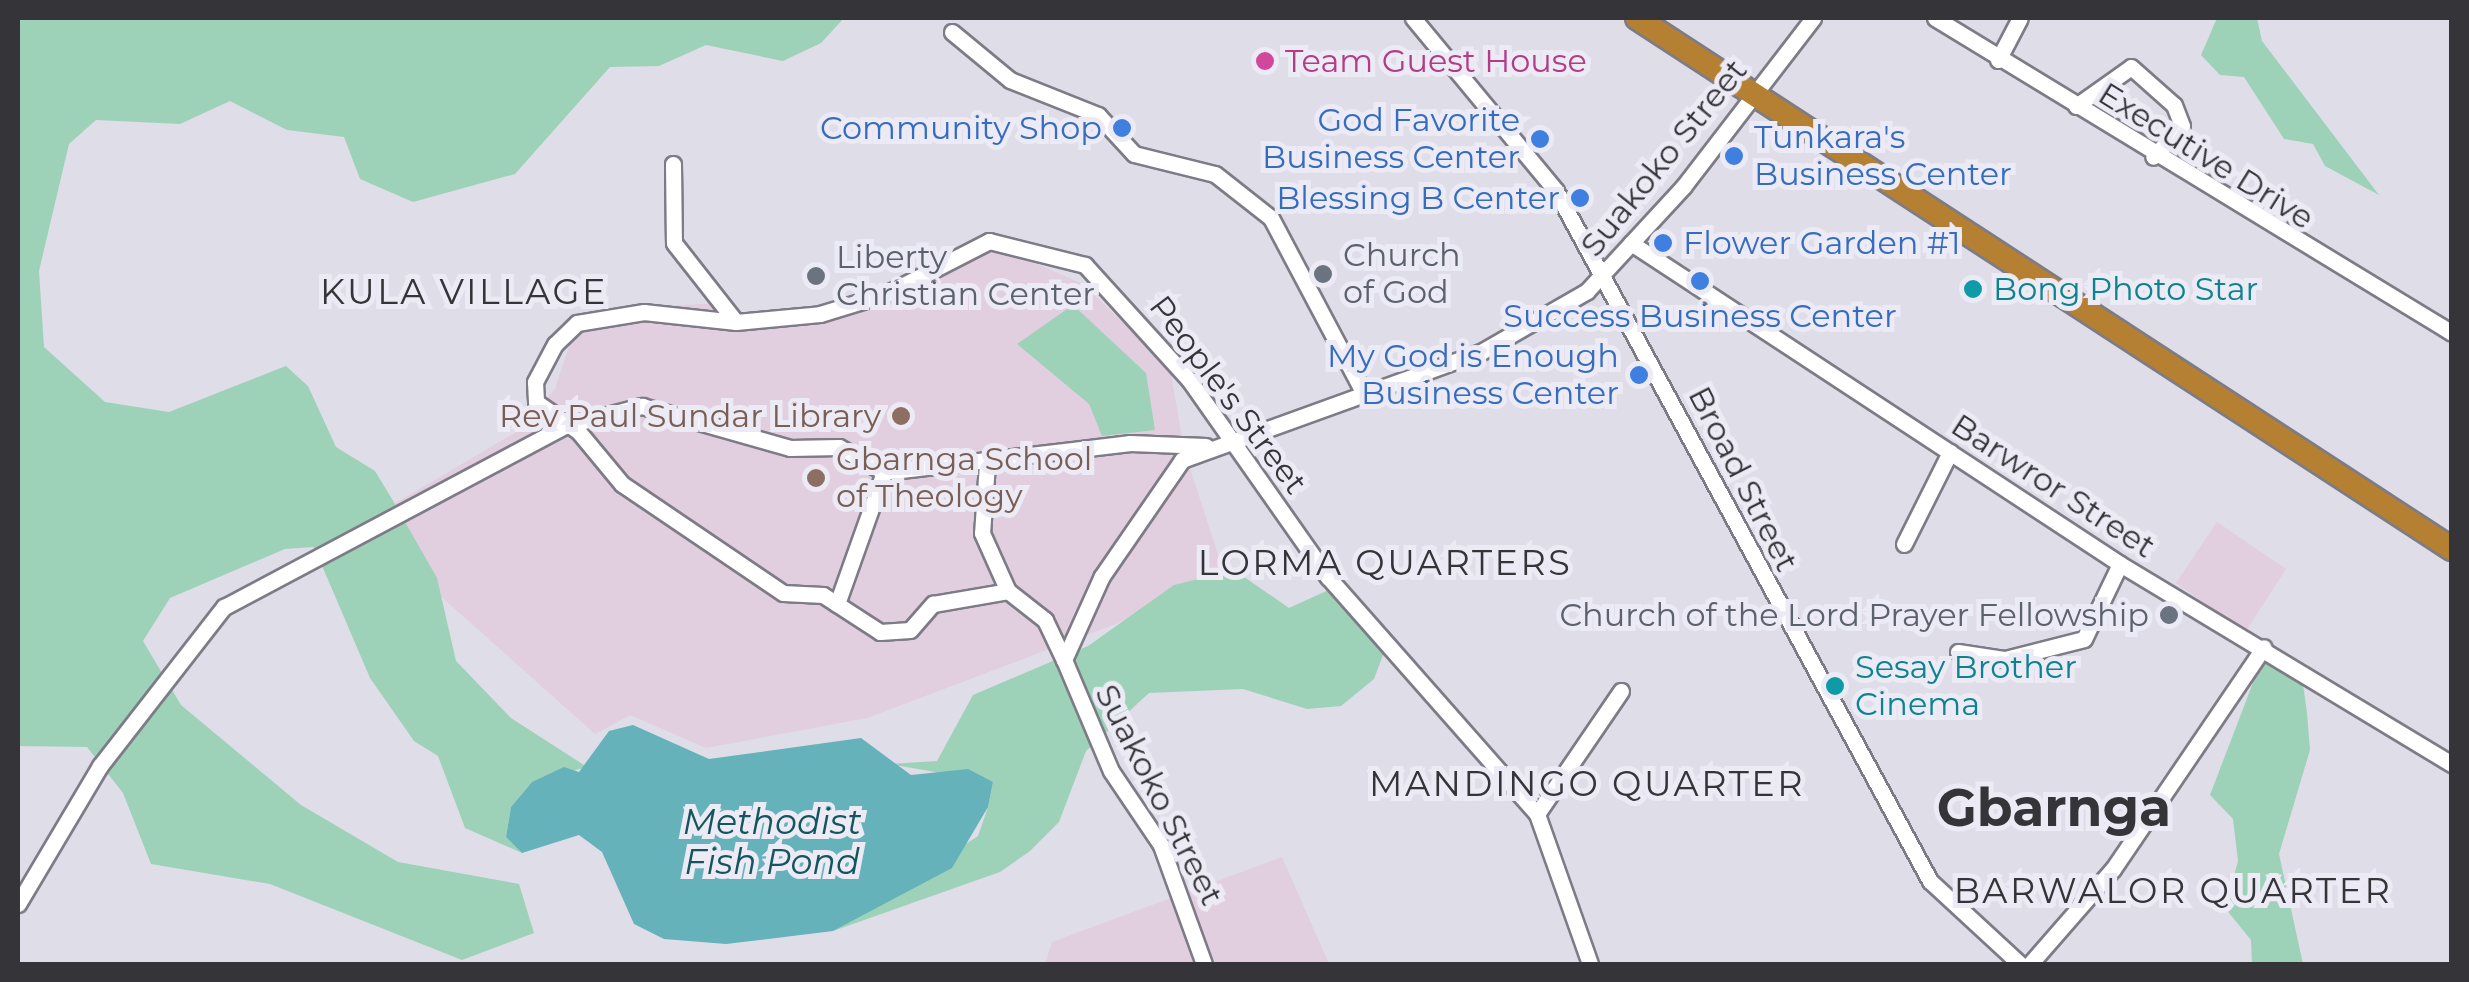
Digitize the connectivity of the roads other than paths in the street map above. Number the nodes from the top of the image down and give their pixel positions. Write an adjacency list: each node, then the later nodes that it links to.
1 (1413, 18): 13 (street, Broad Street)
2 (1637, 18): 8 (highway)
3 (1813, 18): 8 (street, Suakoko Street)
4 (1935, 18): 7 (street, Executive Drive)
5 (2020, 18): 7 (street)
6 (952, 32): 16 (street)
7 (1998, 60): 9 (street, Executive Drive)
8 (1754, 92): 12 (street, Suakoko Street); 24 (highway)
9 (2076, 106): 10 (street, Executive Drive); 10 (street)
10 (2154, 156): 15 (street, Executive Drive)
11 (673, 164): 14 (street)
12 (1631, 244): 13 (street, Suakoko Street); 20 (street, Barwror Street)
13 (1606, 276): 16 (street, Suakoko Street); 37 (street, Broad Street)
14 (736, 322): 17 (street, People's Street); 18 (street, People's Street)
15 (2452, 333)
16 (1364, 394): 18 (street, Suakoko Street)
17 (565, 426): 22 (street); 27 (street, People's Street); 34 (street)
18 (1232, 436): 19 (street, Suakoko Street); 33 (street, People's Street)
19 (1206, 446): 21 (street); 30 (street, Suakoko Street)
20 (1950, 452): 23 (street); 25 (street, Barwror Street)
21 (987, 464): 22 (street); 26 (street)
22 (884, 472): 27 (street)
23 (1904, 544)
24 (2452, 549)
25 (2120, 564): 28 (street, Barwror Street); 29 (street)
26 (1008, 591): 27 (street); 30 (street)
27 (837, 604)
28 (2264, 647): 32 (street, Barwror Street); 38 (street)
29 (1958, 652)
30 (1064, 660): 35 (street, Suakoko Street)
31 (1620, 691): 33 (street)
32 (2452, 764)
33 (1536, 814): 36 (street, People's Street)
34 (18, 904)
35 (1204, 964)
36 (1590, 964)
37 (2020, 964)
38 (2030, 964)

